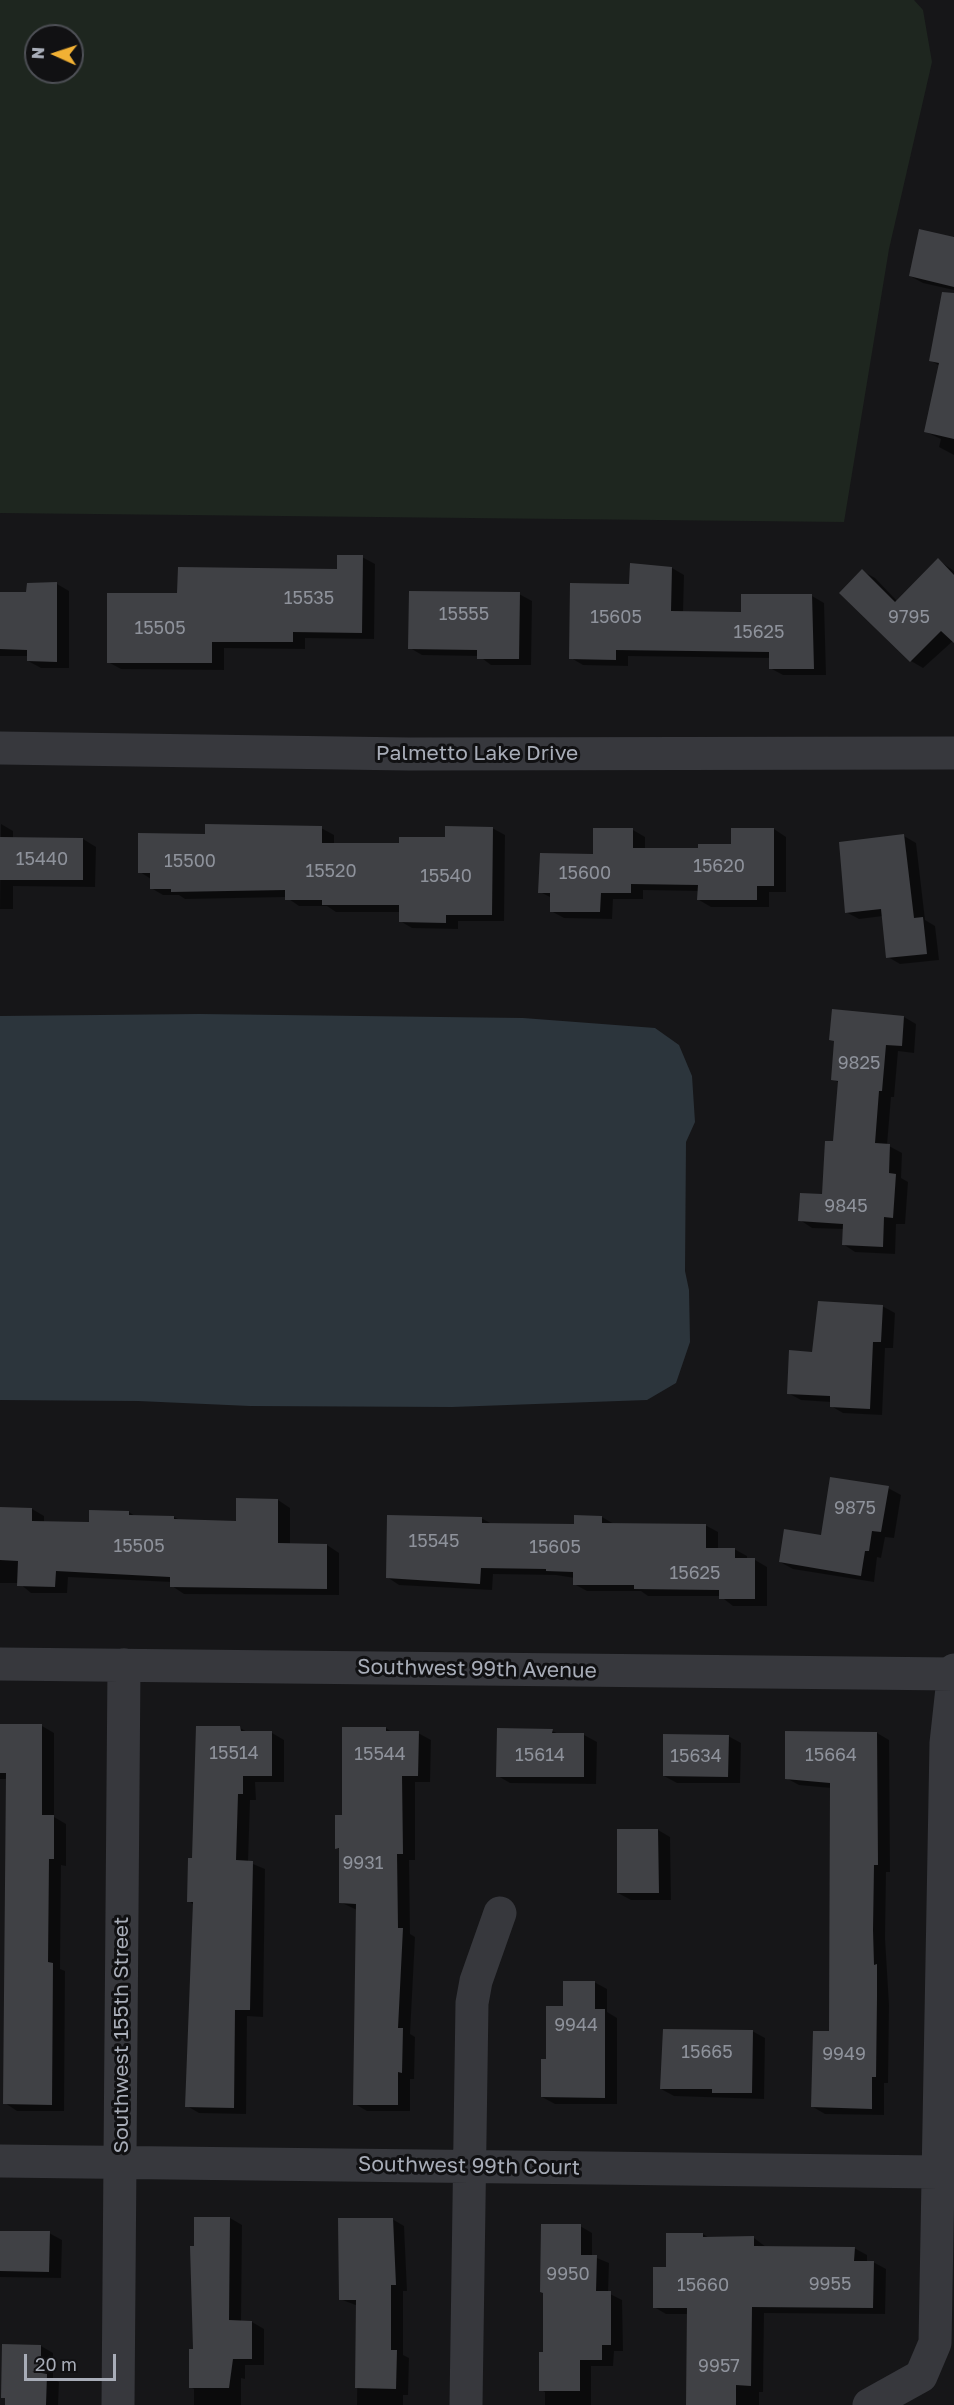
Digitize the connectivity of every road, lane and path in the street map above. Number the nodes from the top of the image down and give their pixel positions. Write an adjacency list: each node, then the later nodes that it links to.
1 (0, 748): 2 (street, Palmetto Lake Drive)
2 (954, 753)
3 (0, 1664): 4 (street, Southwest 99th Avenue)
4 (124, 1665): 6 (street, Southwest 99th Avenue); 9 (street, Southwest 155th Street)
5 (954, 1670): 6 (street)
6 (954, 1674): 11 (street)
7 (500, 1913): 10 (street)
8 (0, 2160): 9 (street, Southwest 99th Court)
9 (120, 2163): 10 (street, Southwest 99th Court); 12 (street, Southwest 155th Street)
10 (468, 2166): 11 (street, Southwest 99th Court); 13 (street)
11 (938, 2172): 14 (street)
12 (118, 2405)
13 (466, 2405)
14 (869, 2405)

